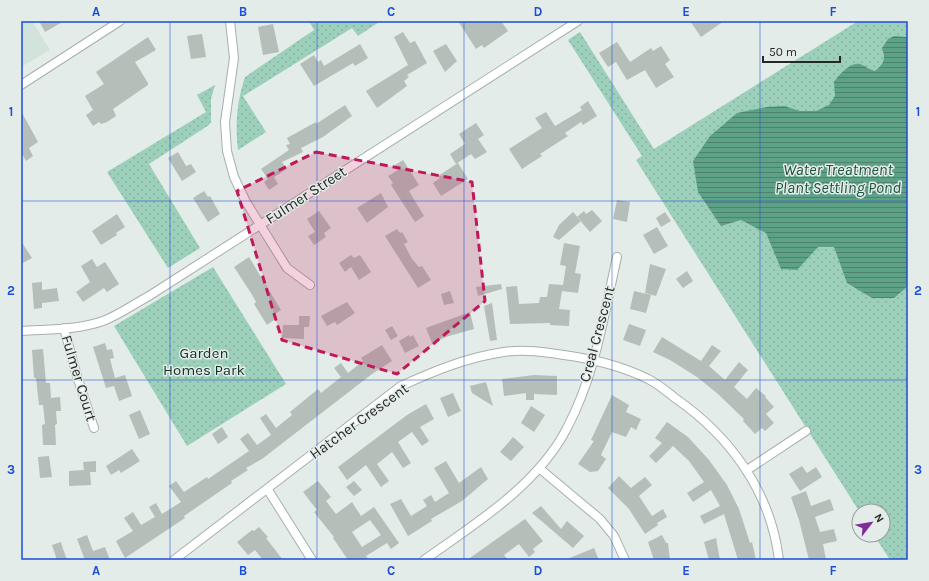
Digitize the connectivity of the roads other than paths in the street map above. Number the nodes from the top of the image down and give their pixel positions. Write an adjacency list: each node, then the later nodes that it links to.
1 (120, 21): 4 (street)
2 (230, 21): 5 (street)
3 (578, 21): 5 (street, Fulmer Street)
4 (21, 85)
5 (260, 224): 7 (street); 8 (street, Fulmer Street)
6 (617, 257): 10 (street, Creal Crescent)
7 (310, 285)
8 (64, 328): 9 (street, Fulmer Street); 11 (street, Fulmer Court)
9 (21, 331)
10 (594, 359): 13 (street, Creal Crescent); 14 (street, Hatcher Crescent); 15 (street, Hatcher Crescent)
11 (94, 428)
12 (806, 431): 14 (street)
13 (539, 468): 18 (street, Creal Crescent); 19 (street)
14 (747, 470): 20 (street, Hatcher Crescent)
15 (268, 490): 16 (street, Hatcher Crescent); 17 (street)
16 (174, 560)
17 (312, 560)
18 (424, 560)
19 (624, 560)
20 (779, 560)

